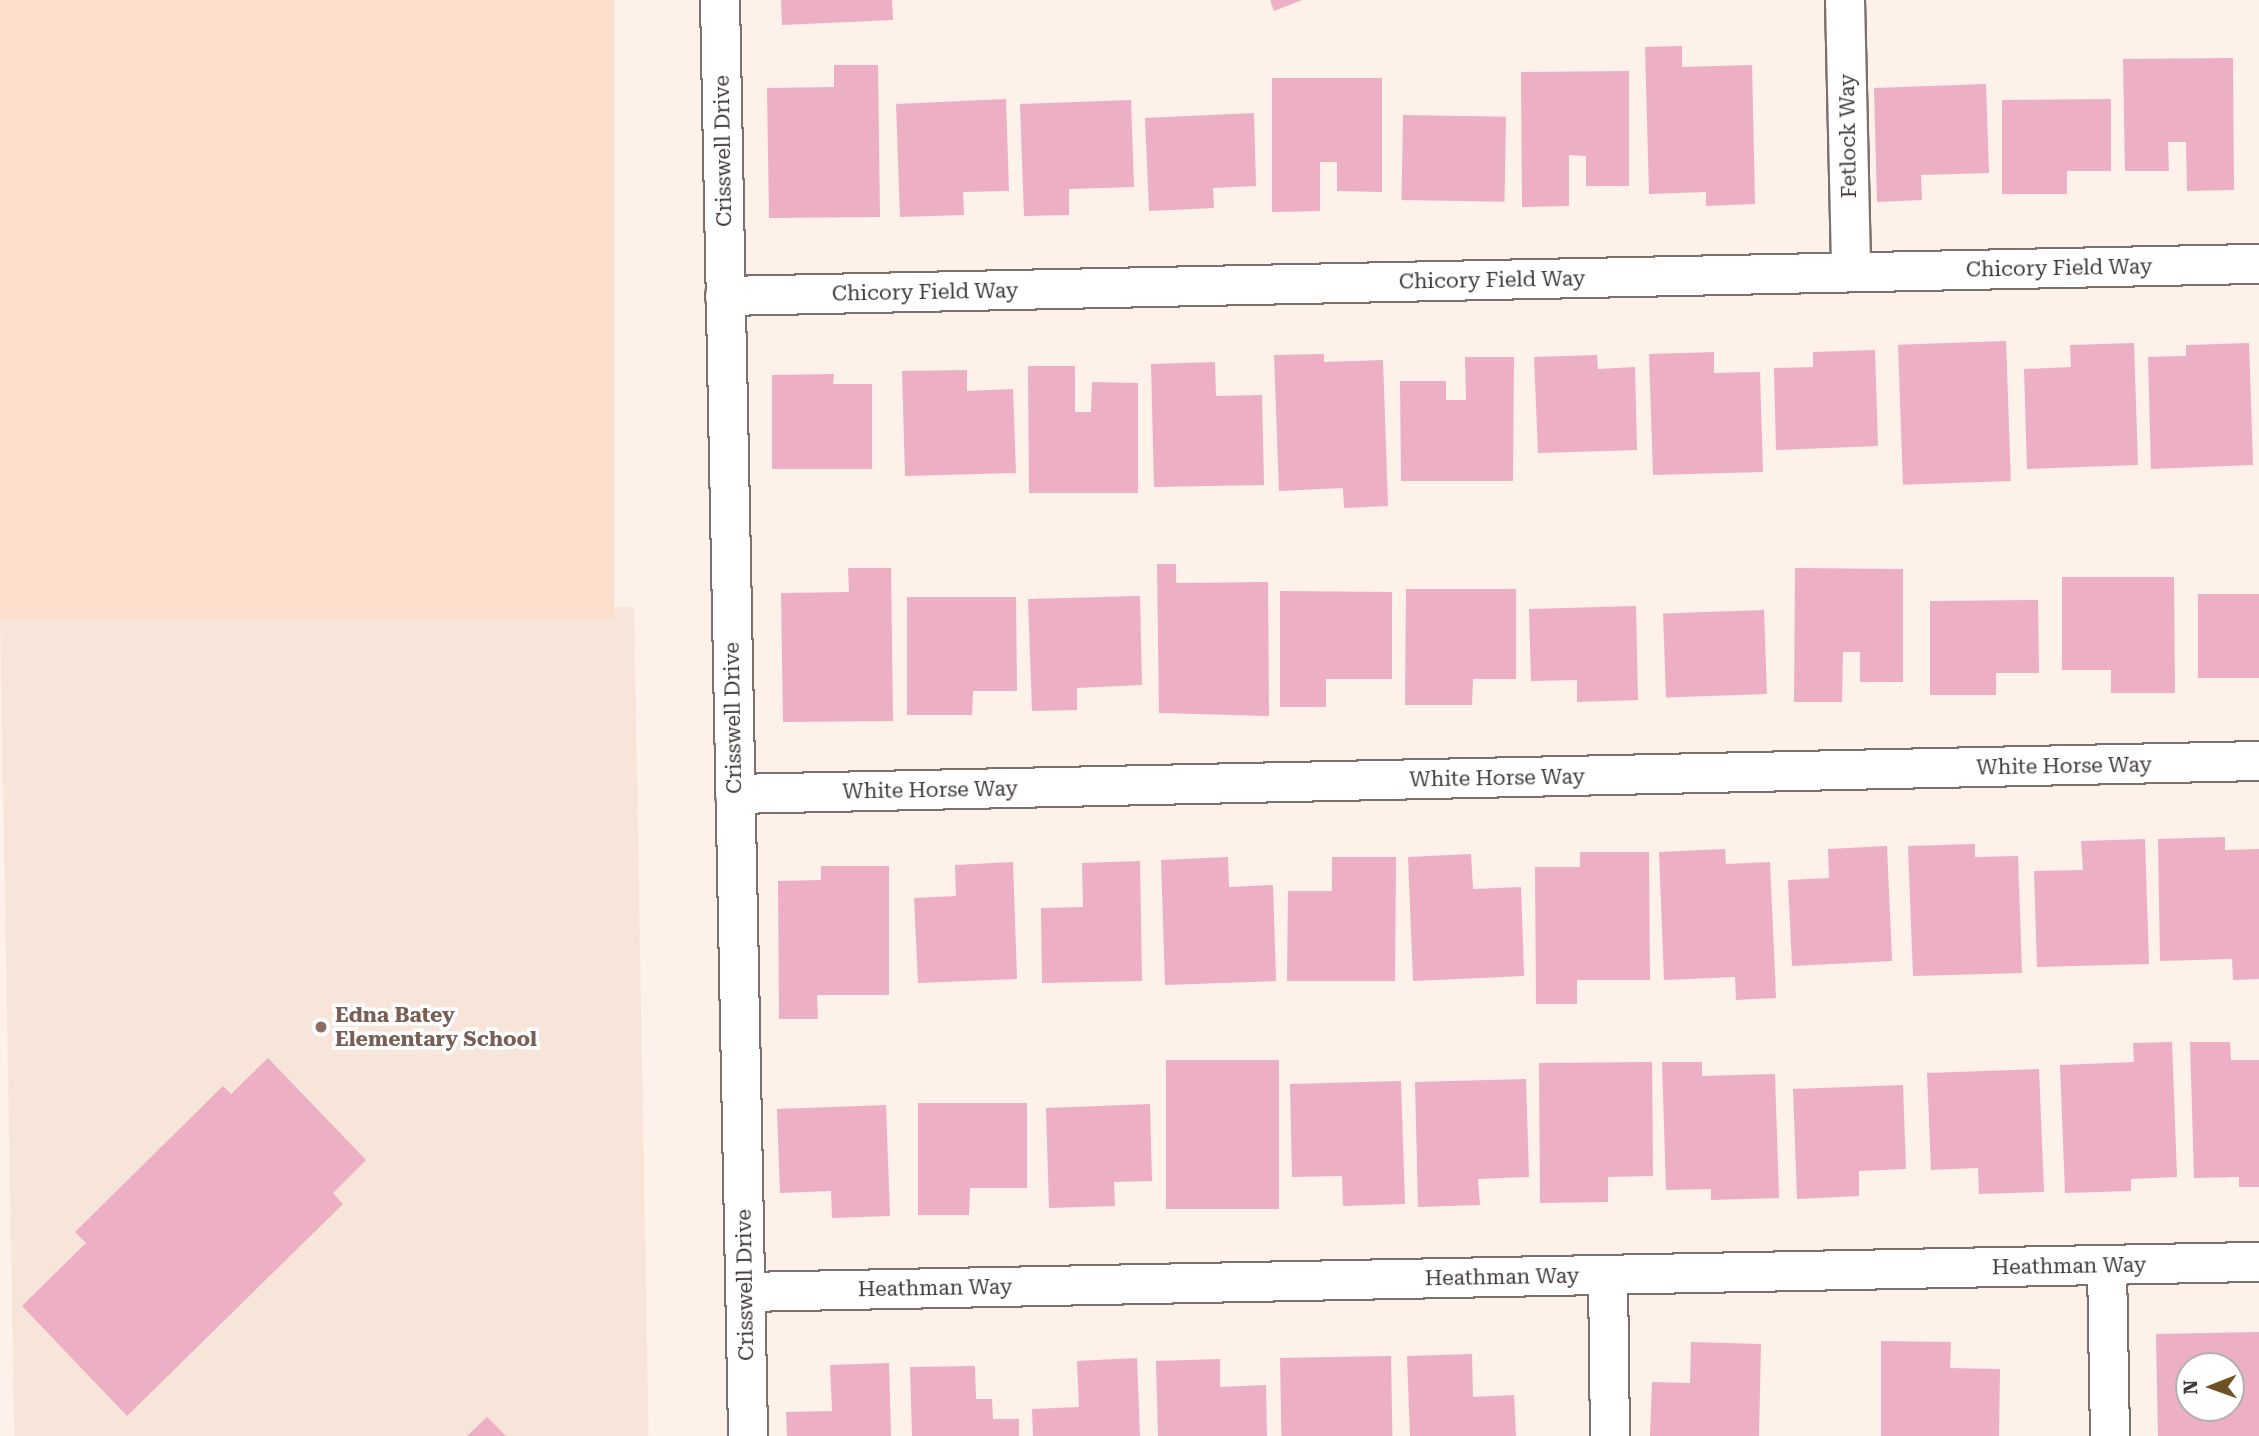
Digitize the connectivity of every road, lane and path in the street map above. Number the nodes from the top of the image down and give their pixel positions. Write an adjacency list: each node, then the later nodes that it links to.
1 (720, 0): 5 (street, Crisswell Drive)
2 (1845, 0): 4 (street, Fetlock Way)
3 (2259, 264): 4 (street, Chicory Field Way)
4 (1851, 272): 5 (street, Chicory Field Way)
5 (725, 296): 7 (street, Crisswell Drive)
6 (2259, 761): 7 (street, White Horse Way)
7 (735, 794): 11 (street, Crisswell Drive)
8 (2259, 1262): 9 (street, Heathman Way)
9 (2107, 1265): 10 (street, Heathman Way); 14 (street)
10 (1608, 1275): 11 (street, Heathman Way); 13 (street)
11 (745, 1292): 12 (street, Crisswell Drive)
12 (748, 1436)
13 (1610, 1436)
14 (2110, 1436)

